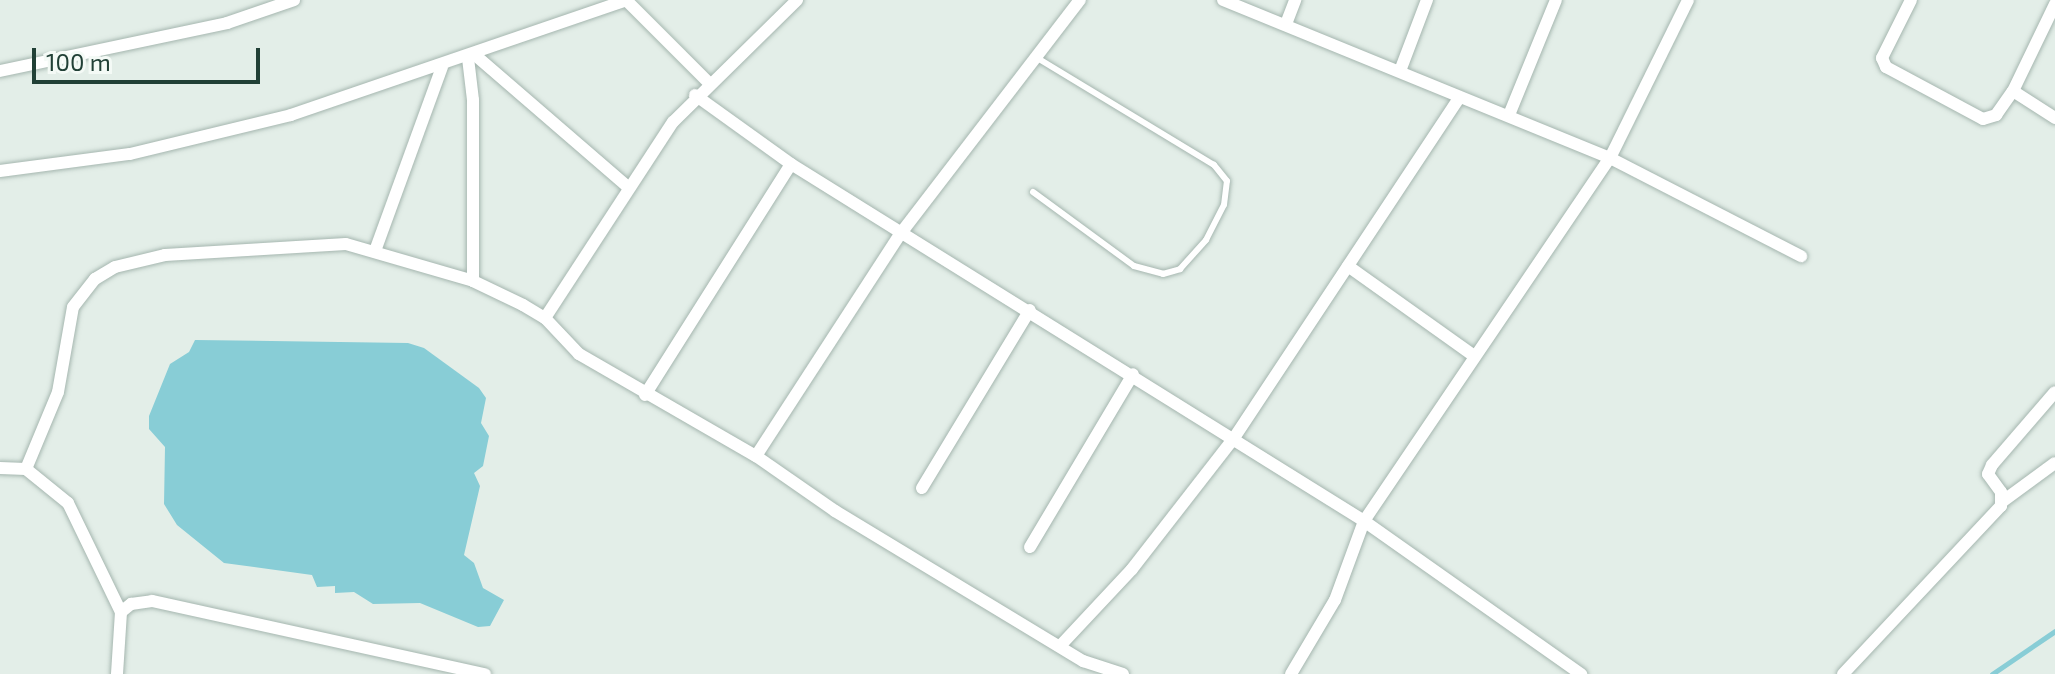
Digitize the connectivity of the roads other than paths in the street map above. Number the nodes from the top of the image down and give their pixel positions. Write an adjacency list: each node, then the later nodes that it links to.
1 (294, 0): 16 (street)
2 (626, 0): 13 (street); 18 (street)
3 (797, 0): 18 (street)
4 (1080, 0): 14 (street)
5 (1223, 0): 12 (street)
6 (1295, 0): 12 (street)
7 (1427, 0): 17 (street)
8 (1556, 0): 22 (street)
9 (1688, 0): 24 (street)
10 (1911, 0): 19 (street)
11 (2055, 4): 19 (street)
12 (1286, 24): 17 (street)
13 (472, 56): 15 (street); 27 (street); 33 (street)
14 (1036, 57): 28 (lane); 29 (street)
15 (442, 67): 26 (street); 30 (street)
16 (0, 71)
17 (1400, 71): 21 (street)
18 (709, 83): 20 (street)
19 (2013, 91): 23 (street)
20 (695, 95): 25 (street); 27 (street)
21 (1458, 99): 22 (street); 32 (street)
22 (1509, 115): 24 (street)
23 (2055, 118)
24 (1610, 158): 31 (street); 36 (street)
25 (791, 164): 29 (street); 39 (street)
26 (0, 171)
27 (628, 187): 35 (street)
28 (1033, 192)
29 (901, 233): 34 (street); 41 (street)
30 (375, 251): 33 (street); 44 (street)
31 (1801, 256)
32 (1348, 266): 36 (street); 40 (street)
33 (473, 281): 35 (street)
34 (1030, 310): 37 (street); 45 (street)
35 (545, 318): 39 (street)
36 (1474, 356): 47 (street)
37 (1133, 374): 40 (street); 48 (street)
38 (2055, 392): 46 (street)
39 (645, 395): 41 (street)
40 (1234, 438): 47 (street); 50 (street)
41 (756, 456): 50 (street)
42 (2055, 463): 46 (street)
43 (0, 468): 44 (street)
44 (26, 469): 49 (street)
45 (922, 488)
46 (2003, 501): 56 (street)
47 (1364, 521): 54 (street); 55 (street)
48 (1030, 547)
49 (121, 612): 51 (street); 52 (street)
50 (1060, 646): 53 (street)
51 (117, 674)
52 (485, 674)
53 (1123, 674)
54 (1291, 674)
55 (1581, 674)
56 (1843, 674)

